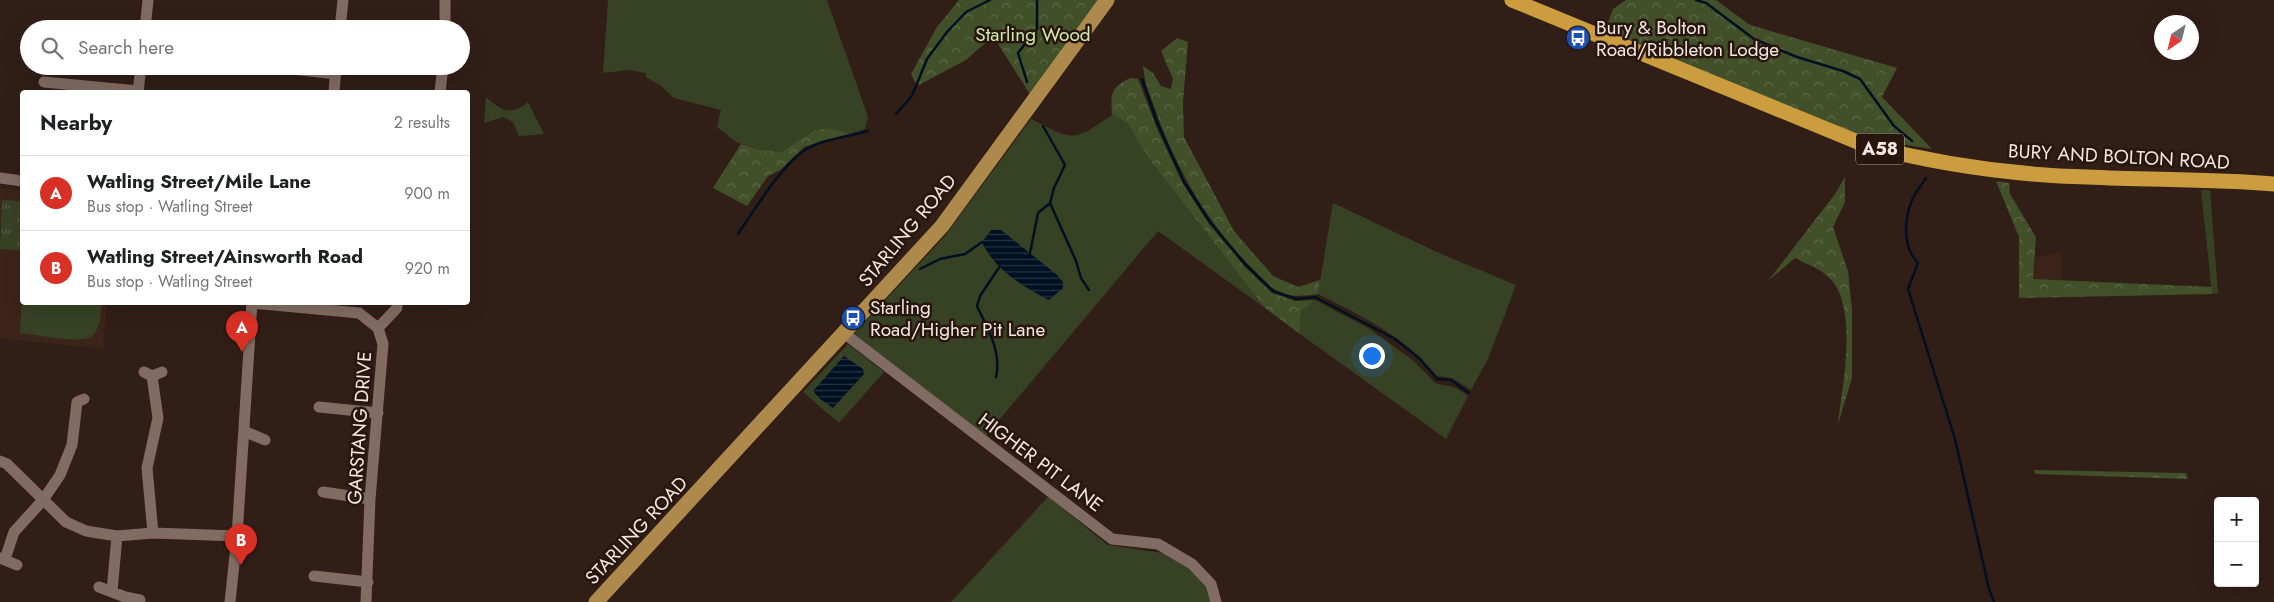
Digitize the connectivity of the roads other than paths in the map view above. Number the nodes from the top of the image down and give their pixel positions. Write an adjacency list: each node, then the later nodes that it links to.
1 (148, 0): 6 (street)
2 (343, 0): 7 (street)
3 (445, 0): 8 (street)
4 (1107, 0): 24 (main road, STARLING ROAD)
5 (1512, 0): 19 (highway, BURY AND BOLTON ROAD / A58)
6 (146, 20)
7 (341, 20)
8 (445, 20)
9 (140, 75): 14 (street)
10 (336, 75): 15 (street)
11 (442, 75): 16 (street)
12 (44, 82): 13 (street)
13 (119, 90)
14 (138, 90)
15 (334, 90)
16 (440, 90)
17 (0, 178): 18 (street)
18 (20, 180)
19 (2274, 184)
20 (252, 305): 29 (street)
21 (273, 305): 23 (street, GARSTANG DRIVE)
22 (398, 305): 23 (street)
23 (378, 328): 28 (street, GARSTANG DRIVE)
24 (845, 334): 47 (main road, STARLING ROAD); 48 (street, HIGHER PIT LANE)
25 (153, 374): 35 (street)
26 (84, 400): 34 (street)
27 (319, 407): 28 (street)
28 (378, 413): 33 (street, GARSTANG DRIVE)
29 (244, 431): 30 (street); 37 (street)
30 (265, 440)
31 (0, 461): 34 (street)
32 (322, 493): 33 (street)
33 (370, 499): 41 (street, GARSTANG DRIVE)
34 (43, 500): 36 (street); 38 (street)
35 (154, 533): 36 (street); 37 (street)
36 (117, 536): 43 (street)
37 (237, 536): 45 (street)
38 (3, 558): 39 (street)
39 (17, 565)
40 (314, 575): 41 (street)
41 (368, 582): 46 (street, GARSTANG DRIVE)
42 (99, 587): 43 (street)
43 (112, 591): 44 (street)
44 (140, 600)
45 (230, 602)
46 (366, 602)
47 (596, 602)
48 (1216, 602)

